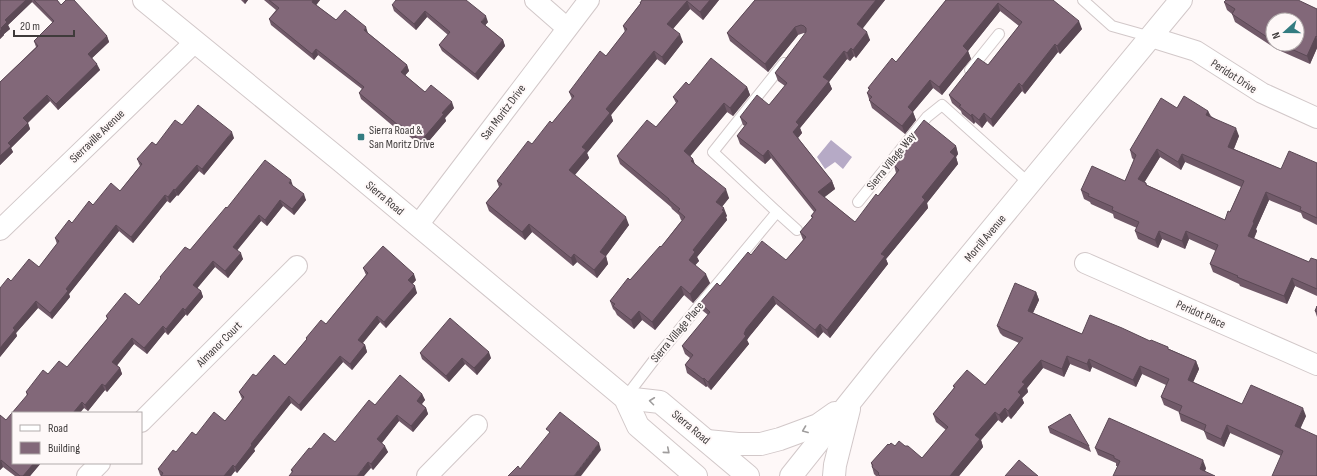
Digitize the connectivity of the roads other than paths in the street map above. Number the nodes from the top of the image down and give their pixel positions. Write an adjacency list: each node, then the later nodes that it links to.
1 (144, 0): 9 (street, Sierra Road)
2 (535, 0): 6 (street)
3 (589, 0): 6 (street, San Moritz Drive)
4 (1083, 0): 8 (lane)
5 (1181, 0): 8 (street, Morrill Avenue)
6 (567, 28): 16 (street, San Moritz Drive)
7 (999, 34): 11 (lane)
8 (1151, 37): 12 (street, Peridot Drive); 13 (street, Morrill Avenue)
9 (195, 42): 16 (street, Sierra Road); 17 (street, Sierraville Avenue)
10 (789, 57): 15 (lane)
11 (966, 76)
12 (1317, 118)
13 (1030, 184): 14 (lane, Sierra Village Way); 23 (street, Morrill Avenue)
14 (858, 202)
15 (777, 212): 18 (lane); 22 (lane, Sierra Village Place)
16 (418, 225): 22 (street, Sierra Road)
17 (0, 230)
18 (797, 230)
19 (1085, 263): 21 (street, Peridot Place)
20 (297, 266): 24 (street, Almanor Court)
21 (1317, 365)
22 (625, 398): 26 (street, Sierra Road, one-way to 22); 28 (street, Sierra Road, one-way to 28)
23 (850, 402): 26 (street, one-way to 26); 32 (street, Morrill Avenue); 33 (street)
24 (142, 421)
25 (477, 425): 30 (street)
26 (707, 441): 31 (street, Sierra Road)
27 (99, 464): 29 (street)
28 (689, 472)
29 (86, 476)
30 (427, 476)
31 (748, 476)
32 (791, 476)
33 (834, 476)

